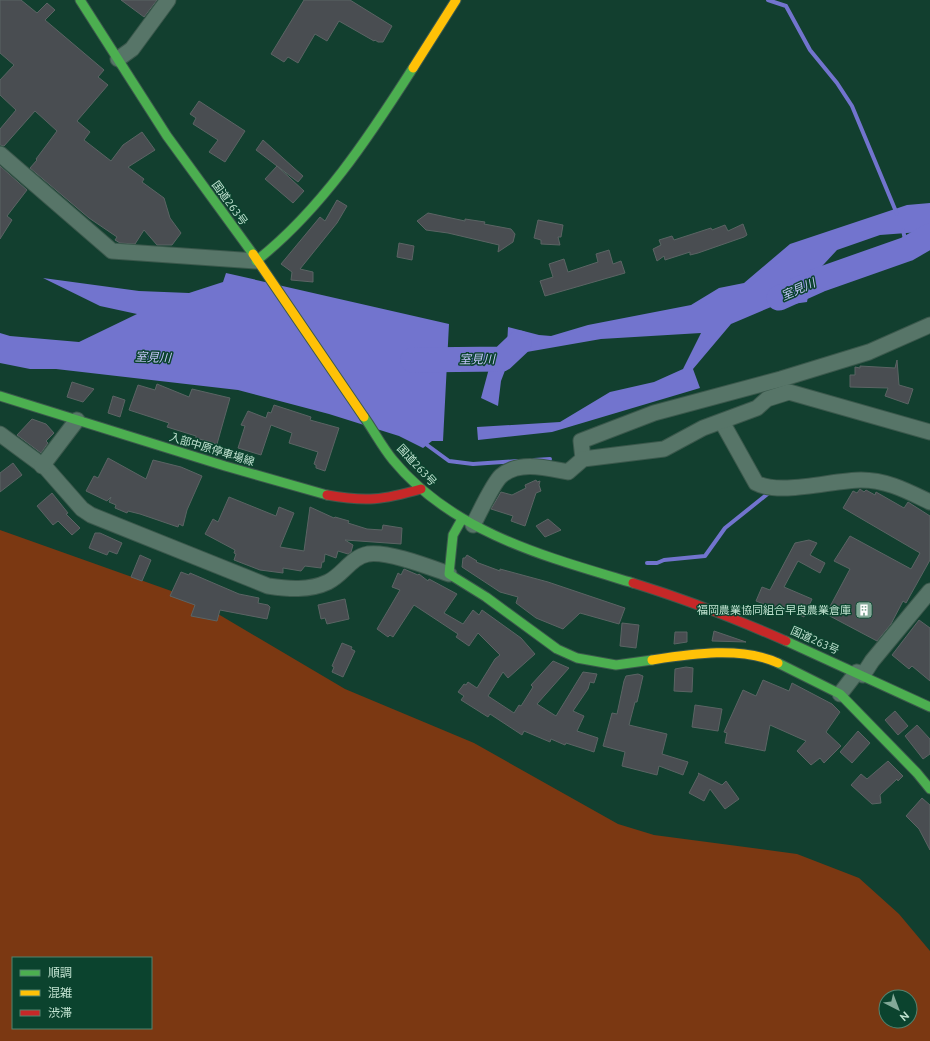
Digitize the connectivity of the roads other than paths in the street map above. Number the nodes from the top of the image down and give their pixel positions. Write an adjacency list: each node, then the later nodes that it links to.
1 (80, 0): 4 (main road, 国道263号)
2 (168, 0): 4 (street)
3 (456, 0): 6 (main road)
4 (118, 60): 6 (main road, 国道263号)
5 (0, 154): 6 (street)
6 (256, 261): 15 (main road, 国道263号)
7 (930, 325): 13 (street)
8 (0, 396): 9 (main road, 入部中原停車場線)
9 (77, 420): 14 (street); 15 (main road, 入部中原停車場線)
10 (722, 422): 11 (street); 13 (street); 16 (street)
11 (930, 432)
12 (0, 434): 14 (street)
13 (583, 460): 17 (street)
14 (42, 466): 18 (street)
15 (421, 489): 17 (main road, 国道263号)
16 (930, 502)
17 (468, 522): 18 (main road); 20 (main road, 国道263号)
18 (449, 574): 20 (main road)
19 (930, 591): 20 (street)
20 (852, 681): 21 (main road, 国道263号); 22 (main road)
21 (930, 707)
22 (930, 789)

